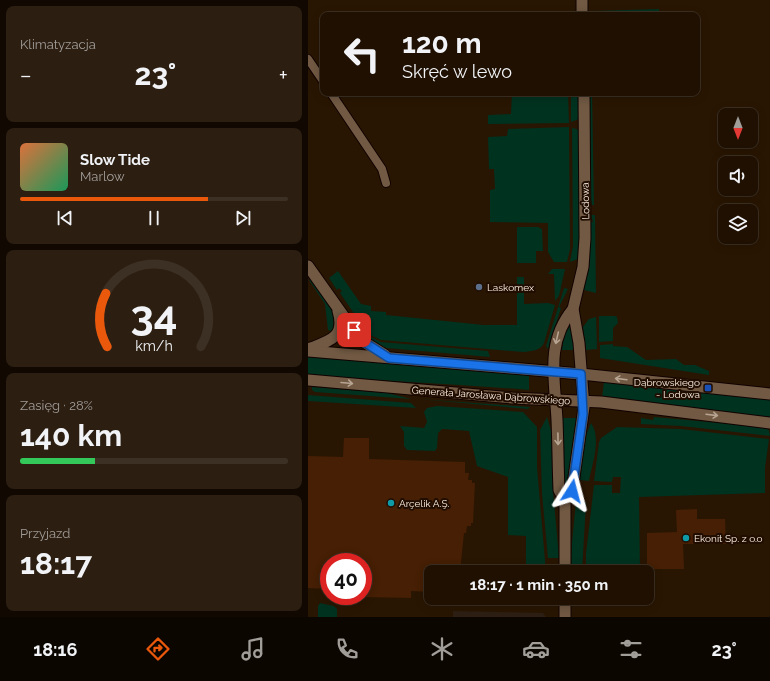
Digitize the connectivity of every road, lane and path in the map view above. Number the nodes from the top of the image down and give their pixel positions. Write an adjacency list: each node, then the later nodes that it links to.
1 (582, 0): 2 (main road)
2 (582, 12)
3 (308, 59): 4 (street)
4 (320, 77)
5 (333, 96): 7 (street)
6 (584, 96): 10 (main road, Lodowa)
7 (386, 183)
8 (308, 266): 9 (main road)
9 (334, 304): 11 (main road); 12 (main road)
10 (572, 308): 13 (main road, Lodowa, one-way to 13); 14 (main road, Lodowa)
11 (308, 350): 12 (main road)
12 (389, 358): 13 (main road)
13 (553, 372): 14 (main road); 17 (main road, Lodowa)
14 (581, 374): 16 (main road, one-way to 14); 18 (main road, Lodowa)
15 (308, 380): 17 (main road, Generała Jarosława Dąbrowskiego, one-way to 17)
16 (770, 394)
17 (556, 400): 18 (main road, Generała Jarosława Dąbrowskiego); 20 (main road, Lodowa, one-way to 20)
18 (584, 401): 19 (main road, Generała Jarosława Dąbrowskiego, one-way to 19); 20 (main road, Lodowa)
19 (770, 423)
20 (565, 501): 21 (main road, Lodowa)
21 (565, 565)
22 (565, 605): 23 (main road)
23 (565, 617)

